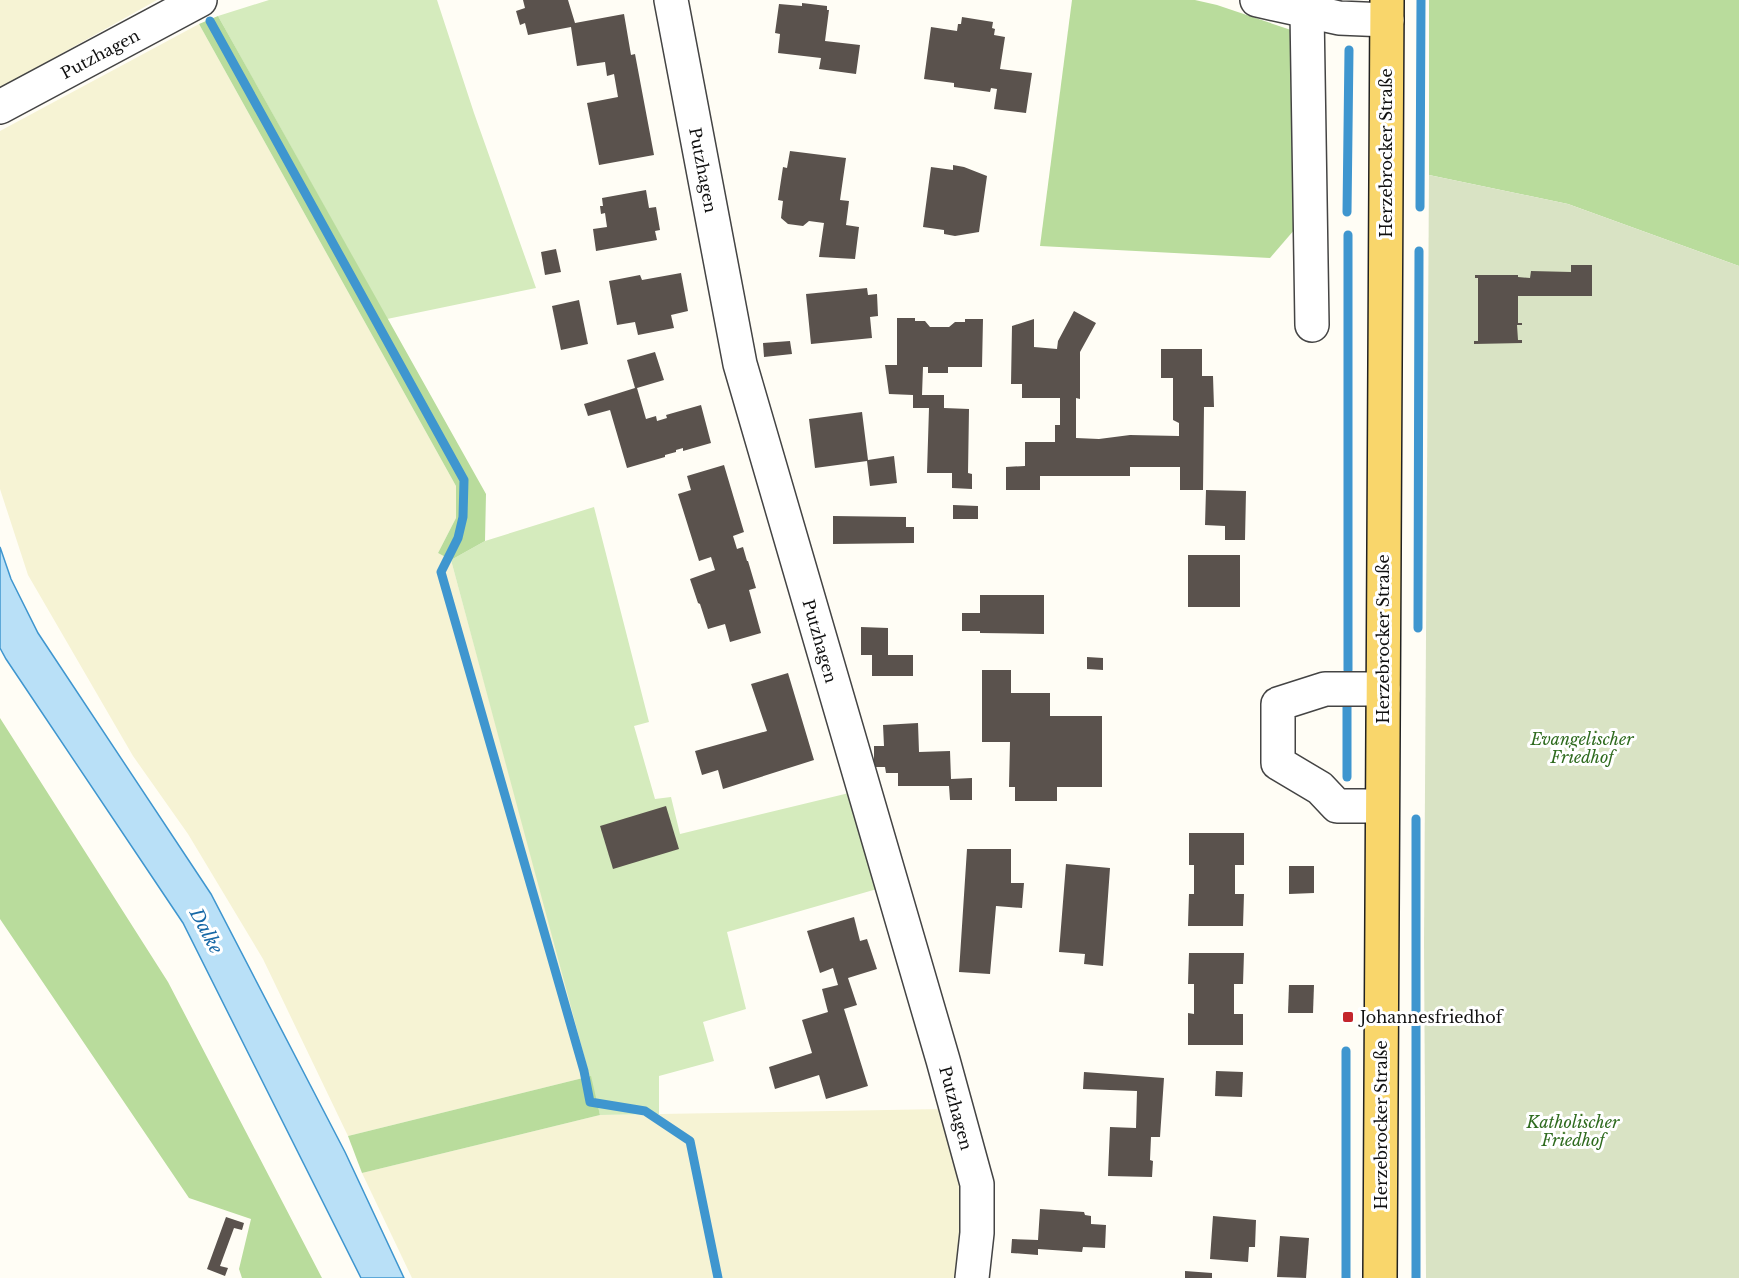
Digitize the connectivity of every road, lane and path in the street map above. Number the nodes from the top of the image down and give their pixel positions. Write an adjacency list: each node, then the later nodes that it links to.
1 (200, 0): 6 (street, Putzhagen)
2 (671, 0): 10 (street, Putzhagen)
3 (1257, 0): 5 (street)
4 (1387, 10): 5 (street); 8 (main road, Herzebrocker Straße)
5 (1307, 12): 7 (street)
6 (0, 107)
7 (1312, 325)
8 (1383, 689): 9 (main road, Herzebrocker Straße); 9 (street)
9 (1382, 806): 11 (main road, Herzebrocker Straße)
10 (972, 1278)
11 (1380, 1278)

